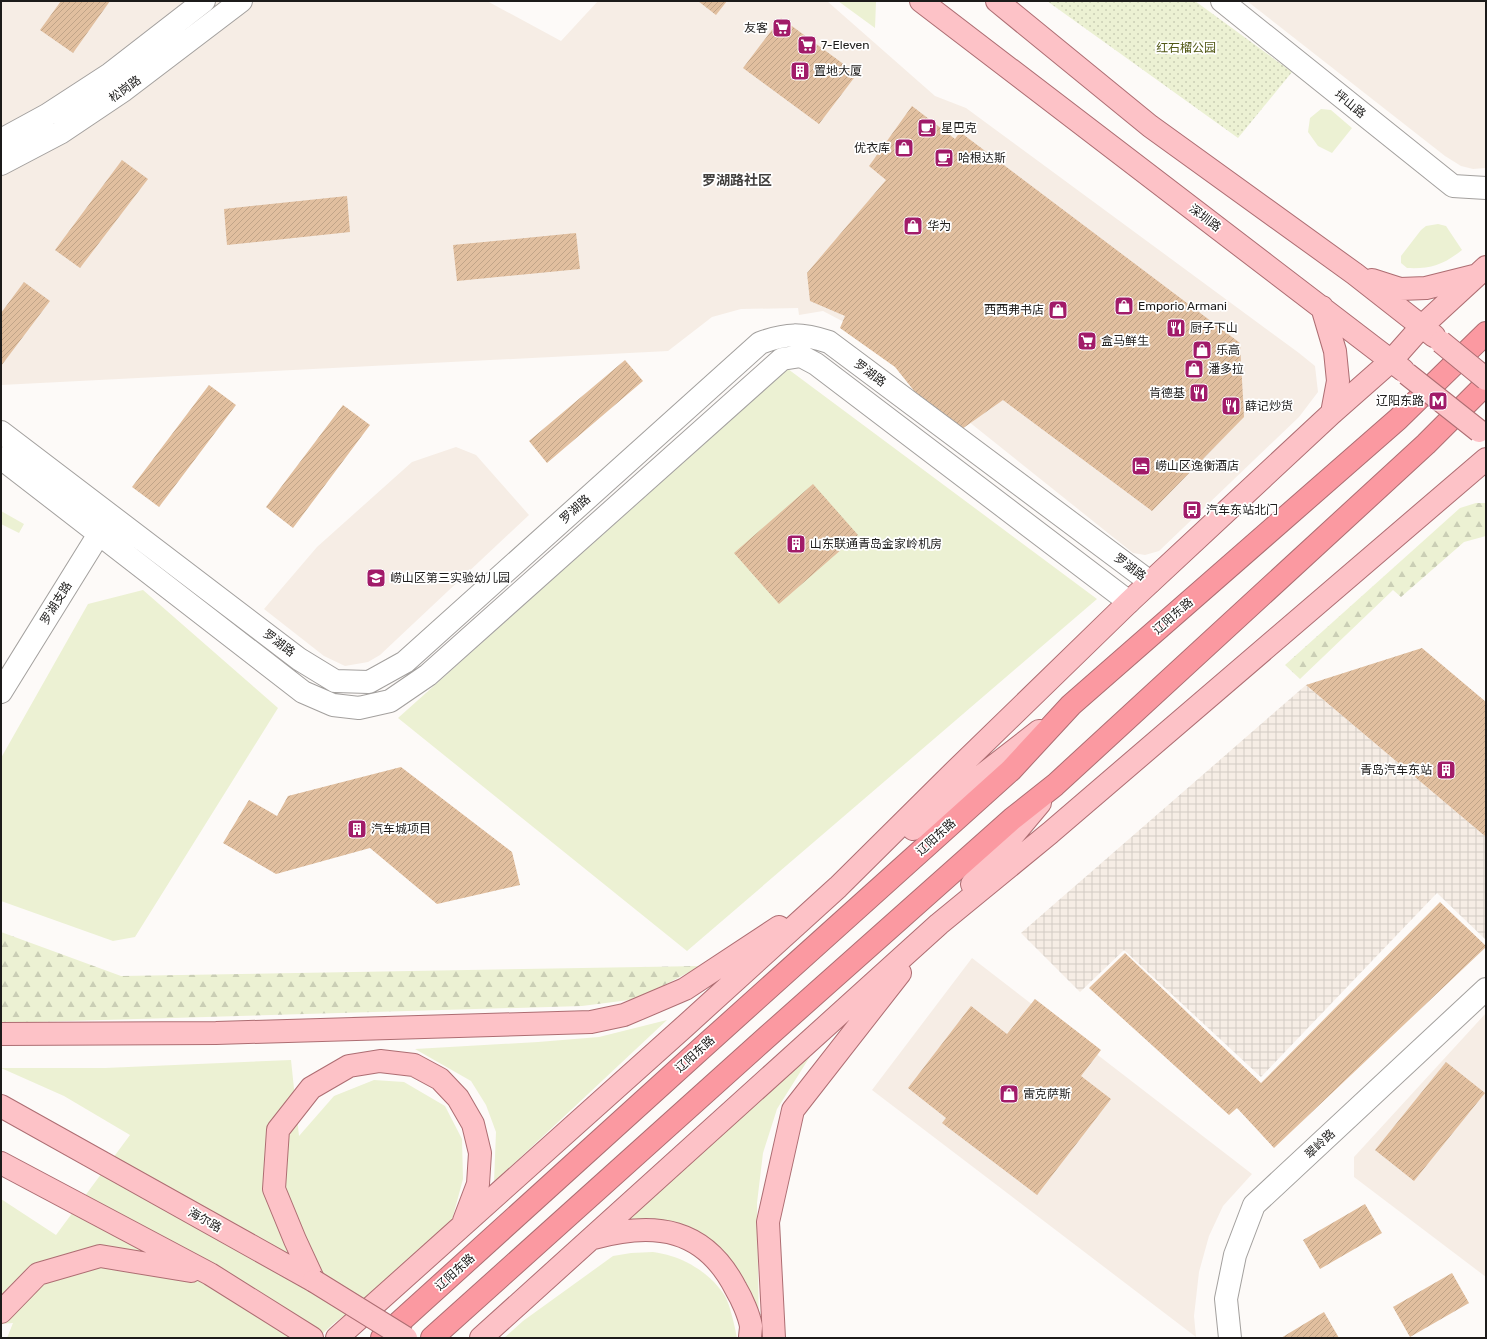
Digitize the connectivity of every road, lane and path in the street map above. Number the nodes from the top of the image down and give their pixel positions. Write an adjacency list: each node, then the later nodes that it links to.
1 (204, 1): 6 (street, 松岗路)
2 (241, 1): 7 (street, 松岗路)
3 (921, 1): 11 (main road, 深圳路)
4 (997, 1): 10 (main road)
5 (1222, 1): 8 (street, 坪山路)
6 (1, 140)
7 (1, 164)
8 (1486, 188)
9 (1481, 271): 10 (main road); 12 (main road)
10 (1355, 274): 12 (main road)
11 (1322, 307): 14 (main road, 深圳路); 17 (main road)
12 (1422, 326): 14 (main road); 15 (main road, bridge)
13 (1486, 333): 27 (highway, 辽阳东路)
14 (1399, 367): 17 (main road); 19 (main road, 深圳路, bridge)
15 (1486, 379)
16 (1486, 384): 28 (highway)
17 (1332, 413): 24 (main road)
18 (1, 432): 22 (street, 罗湖路)
19 (1482, 434)
20 (1, 458): 23 (street)
21 (1486, 459): 30 (main road)
22 (111, 515): 23 (street, 罗湖支路); 24 (street, 罗湖路)
23 (98, 534): 25 (street); 26 (street, 罗湖支路)
24 (1150, 582): 25 (main road)
25 (1128, 602): 29 (main road)
26 (1, 692)
27 (1072, 705): 29 (main road); 43 (highway, 辽阳东路)
28 (1055, 785): 30 (main road); 45 (highway)
29 (838, 887): 32 (main road); 35 (main road)
30 (939, 924): 36 (main road); 47 (main road)
31 (1486, 989): 48 (street, 翠岭路)
32 (1, 1034)
33 (1, 1106): 38 (main road, 海尔路)
34 (1, 1163): 37 (main road)
35 (463, 1225): 38 (main road); 42 (main road)
36 (592, 1238): 40 (main road); 46 (main road)
37 (210, 1274): 39 (main road); 41 (main road)
38 (314, 1281): 44 (main road, 海尔路, bridge)
39 (1, 1312)
40 (750, 1332)
41 (312, 1338)
42 (337, 1338)
43 (382, 1338)
44 (406, 1338)
45 (432, 1338)
46 (481, 1338)
47 (774, 1338)
48 (1230, 1338)

